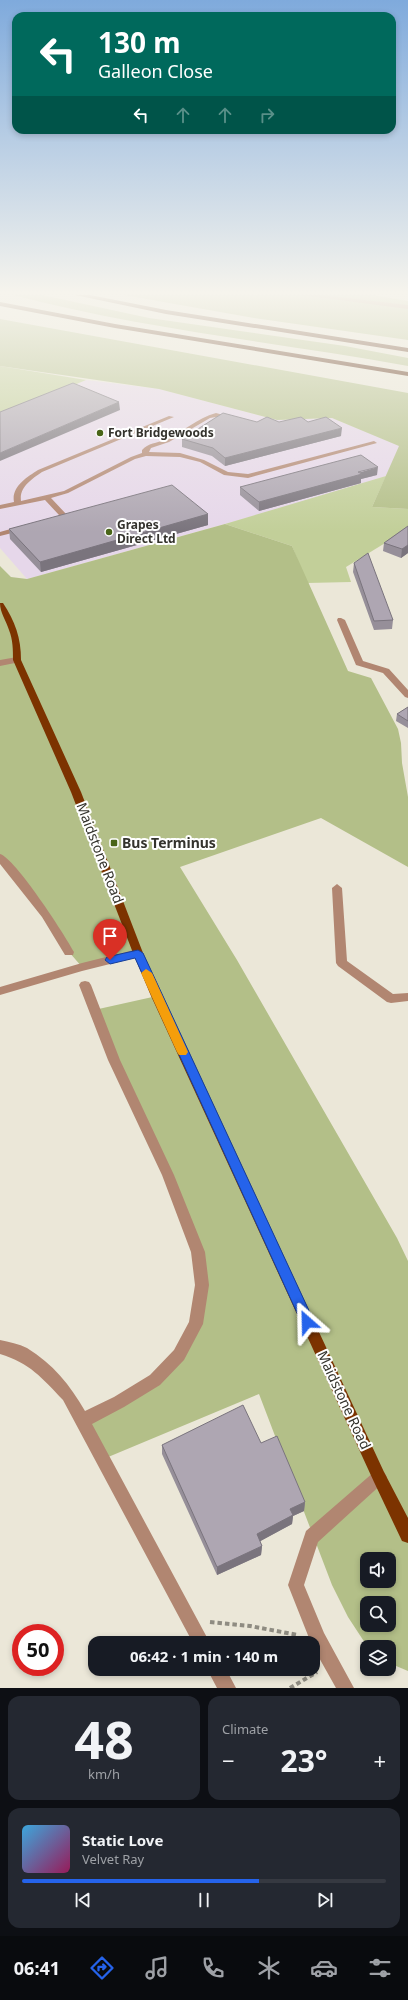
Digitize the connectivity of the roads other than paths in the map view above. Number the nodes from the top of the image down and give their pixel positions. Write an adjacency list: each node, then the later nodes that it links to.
1 (171, 417): 6 (street)
2 (236, 419): 4 (street)
3 (374, 443): 4 (street)
4 (146, 454): 5 (street)
5 (47, 498): 6 (street); 8 (street)
6 (18, 504): 7 (street)
7 (0, 507)
8 (44, 524)
9 (30, 526): 10 (street)
10 (0, 534)
11 (0, 605): 13 (main road, Maidstone Road)
12 (341, 620): 15 (street)
13 (17, 660): 14 (street); 19 (main road, Maidstone Road)
14 (0, 663)
15 (408, 695)
16 (0, 857): 18 (street)
17 (337, 888): 22 (street)
18 (69, 952)
19 (138, 953): 21 (street); 25 (main road, Maidstone Road)
20 (85, 985): 24 (street)
21 (0, 992)
22 (408, 997)
23 (0, 1346): 24 (street)
24 (82, 1420): 27 (street)
25 (379, 1477): 26 (main road, Maidstone Road); 30 (street)
26 (408, 1535)
27 (198, 1636)
28 (220, 1676): 29 (street)
29 (227, 1688)
30 (345, 1688)

